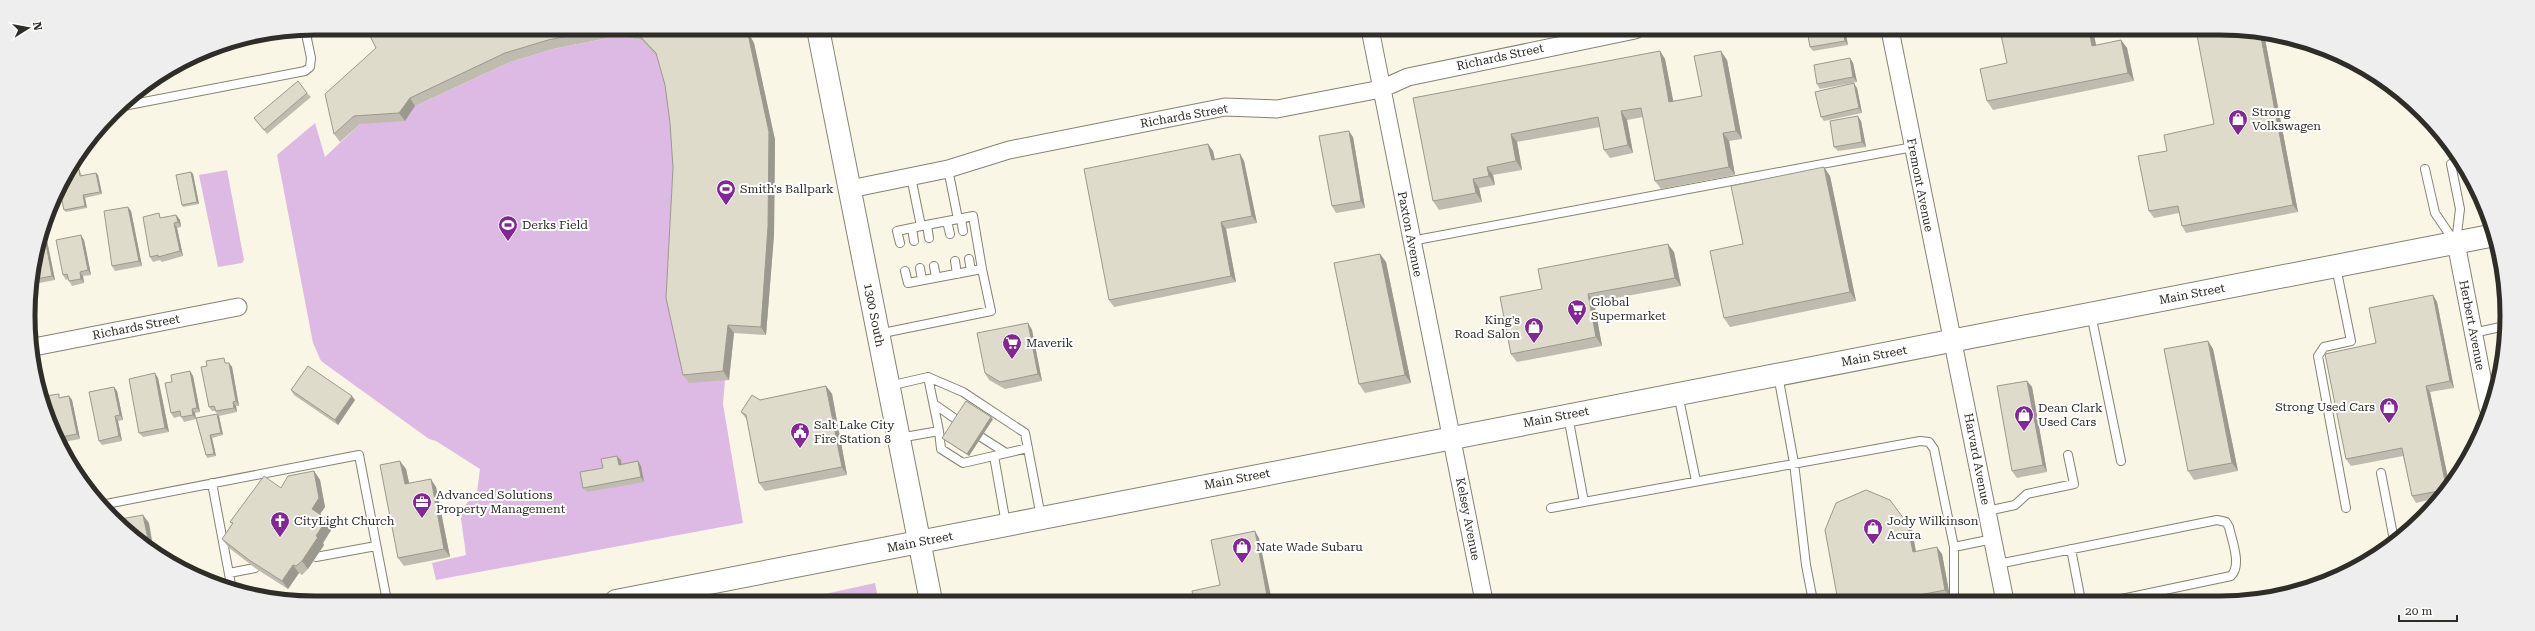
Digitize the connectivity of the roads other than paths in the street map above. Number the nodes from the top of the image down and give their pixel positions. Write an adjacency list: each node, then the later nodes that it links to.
1 (819, 35): 13 (street, 1300 South)
2 (1371, 35): 6 (street, Paxton Avenue)
3 (1611, 35): 6 (street, Richards Street)
4 (1891, 35): 8 (street, Fremont Avenue)
5 (306, 36): 7 (lane)
6 (1382, 89): 11 (street, Richards Street); 23 (street, Paxton Avenue)
7 (132, 104)
8 (1913, 147): 23 (lane); 42 (street, Fremont Avenue)
9 (2451, 164): 25 (lane)
10 (2425, 169): 25 (lane)
11 (948, 170): 12 (street, Richards Street); 14 (lane)
12 (911, 177): 13 (street, Richards Street); 16 (lane)
13 (850, 189): 41 (street, 1300 South)
14 (959, 219): 15 (lane); 18 (lane); 31 (lane)
15 (947, 221): 16 (lane); 19 (lane)
16 (924, 226): 17 (lane); 21 (lane)
17 (912, 228): 22 (lane); 24 (lane)
18 (963, 231)
19 (950, 234)
20 (2488, 236): 25 (street, Main Street)
21 (929, 238)
22 (914, 241)
23 (1411, 241): 54 (street, Paxton Avenue)
24 (900, 243)
25 (2456, 243): 29 (street, Main Street); 40 (street, Herbert Avenue)
26 (969, 259): 33 (lane)
27 (955, 261): 34 (lane)
28 (934, 266): 35 (lane)
29 (2336, 266): 38 (street, Main Street); 68 (lane)
30 (920, 268): 36 (lane)
31 (982, 269): 33 (lane); 41 (lane)
32 (905, 271): 36 (lane)
33 (971, 271): 34 (lane)
34 (957, 274): 35 (lane)
35 (936, 277): 36 (lane)
36 (922, 280)
37 (238, 308): 43 (street, Richards Street)
38 (2091, 314): 42 (street, Main Street); 60 (lane)
39 (2499, 327): 40 (lane)
40 (2474, 333): 48 (street, Herbert Avenue)
41 (878, 334): 46 (street, 1300 South)
42 (1953, 340): 44 (street, Main Street); 69 (street, Harvard Avenue)
43 (37, 346)
44 (1778, 374): 47 (street, Main Street); 61 (lane)
45 (928, 377): 46 (lane); 49 (lane); 56 (lane)
46 (888, 386): 55 (street, 1300 South)
47 (1678, 394): 50 (street, Main Street); 63 (lane)
48 (2487, 400)
49 (934, 404): 51 (lane); 52 (lane)
50 (1567, 415): 54 (street, Main Street); 65 (lane)
51 (956, 420)
52 (939, 431): 55 (lane); 59 (lane)
53 (981, 437): 57 (lane)
54 (1452, 437): 70 (street, Main Street); 86 (street, Kelsey Avenue)
55 (898, 438): 74 (street, 1300 South)
56 (1028, 448): 57 (lane); 70 (lane)
57 (1006, 454): 59 (lane)
58 (2068, 455): 69 (lane)
59 (994, 456): 71 (lane)
60 (2121, 461)
61 (1794, 464): 63 (lane); 76 (lane); 87 (lane)
62 (2381, 473): 72 (lane)
63 (1696, 482): 65 (lane)
64 (212, 484): 66 (lane); 75 (lane); 81 (lane)
65 (1584, 502): 67 (lane)
66 (108, 504)
67 (1551, 508)
68 (2346, 508)
69 (1987, 511): 73 (street, Harvard Avenue)
70 (1041, 518): 71 (street, Main Street)
71 (1006, 525): 74 (street, Main Street)
72 (2393, 535)
73 (1992, 539): 76 (lane); 79 (street, Harvard Avenue)
74 (919, 542): 84 (street, Main Street); 85 (street, 1300 South)
75 (376, 546): 78 (lane); 83 (lane)
76 (1954, 547): 88 (lane)
77 (2072, 549): 79 (lane); 90 (lane); 91 (lane)
78 (316, 557)
79 (1998, 564): 89 (street, Harvard Avenue)
80 (255, 568): 81 (lane)
81 (229, 573): 82 (lane)
82 (231, 583)
83 (386, 596)
84 (660, 596)
85 (930, 596)
86 (1483, 596)
87 (1812, 596)
88 (1954, 596)
89 (2004, 596)
90 (2080, 596)
91 (2136, 596)

